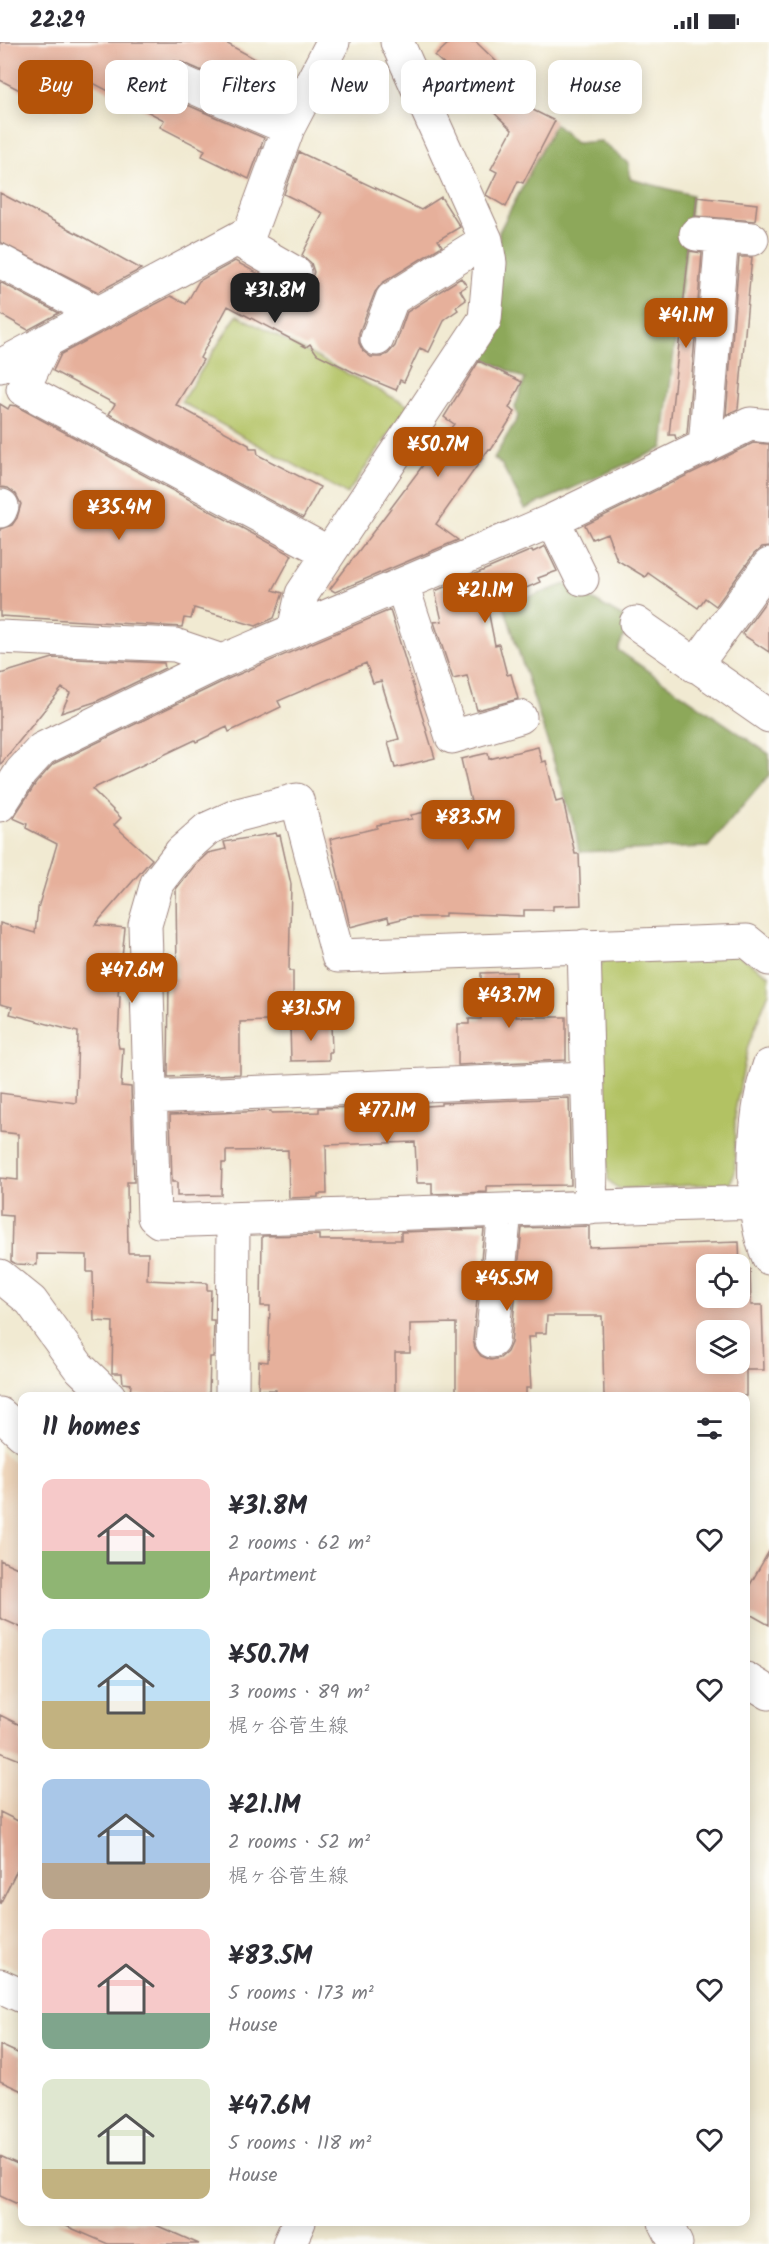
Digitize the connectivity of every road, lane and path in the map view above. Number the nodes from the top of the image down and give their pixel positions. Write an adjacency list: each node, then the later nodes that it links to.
1 (333, 42): 4 (street)
2 (397, 42): 7 (street)
3 (188, 85): 4 (street)
4 (288, 128): 6 (street)
5 (723, 236): 15 (street)
6 (238, 240): 9 (street); 10 (street)
7 (486, 240): 11 (street); 17 (street)
8 (0, 261): 10 (street)
9 (295, 273)
10 (98, 313): 12 (street)
11 (377, 339)
12 (46, 341): 13 (street); 17 (street)
13 (0, 366)
14 (769, 426): 15 (street)
15 (705, 447): 16 (street)
16 (553, 520): 19 (street); 20 (street)
17 (329, 553): 22 (street)
18 (769, 565): 25 (street)
19 (582, 579)
20 (402, 585): 22 (street); 27 (street)
21 (636, 623): 25 (street)
22 (294, 630): 24 (street)
23 (0, 637): 24 (street)
24 (222, 661): 28 (street)
25 (695, 666): 26 (street)
26 (769, 716)
27 (520, 717)
28 (0, 805)
29 (584, 946): 30 (street); 32 (street); 33 (street)
30 (769, 959)
31 (769, 1066): 34 (street)
32 (587, 1078): 33 (street); 35 (street)
33 (150, 1097): 37 (street)
34 (757, 1202): 35 (street); 38 (street)
35 (591, 1208): 36 (street)
36 (504, 1211): 37 (street); 40 (street)
37 (233, 1219): 42 (street)
38 (769, 1258)
39 (0, 1276): 41 (street)
40 (492, 1341)
41 (105, 1392)
42 (232, 1392)
43 (0, 1414): 44 (street)
44 (18, 1430)
45 (750, 1681): 46 (street)
46 (769, 1693)
47 (0, 1986): 48 (street)
48 (18, 1994)
49 (297, 2226): 51 (street)
50 (667, 2226): 52 (street)
51 (289, 2244)
52 (676, 2244)

